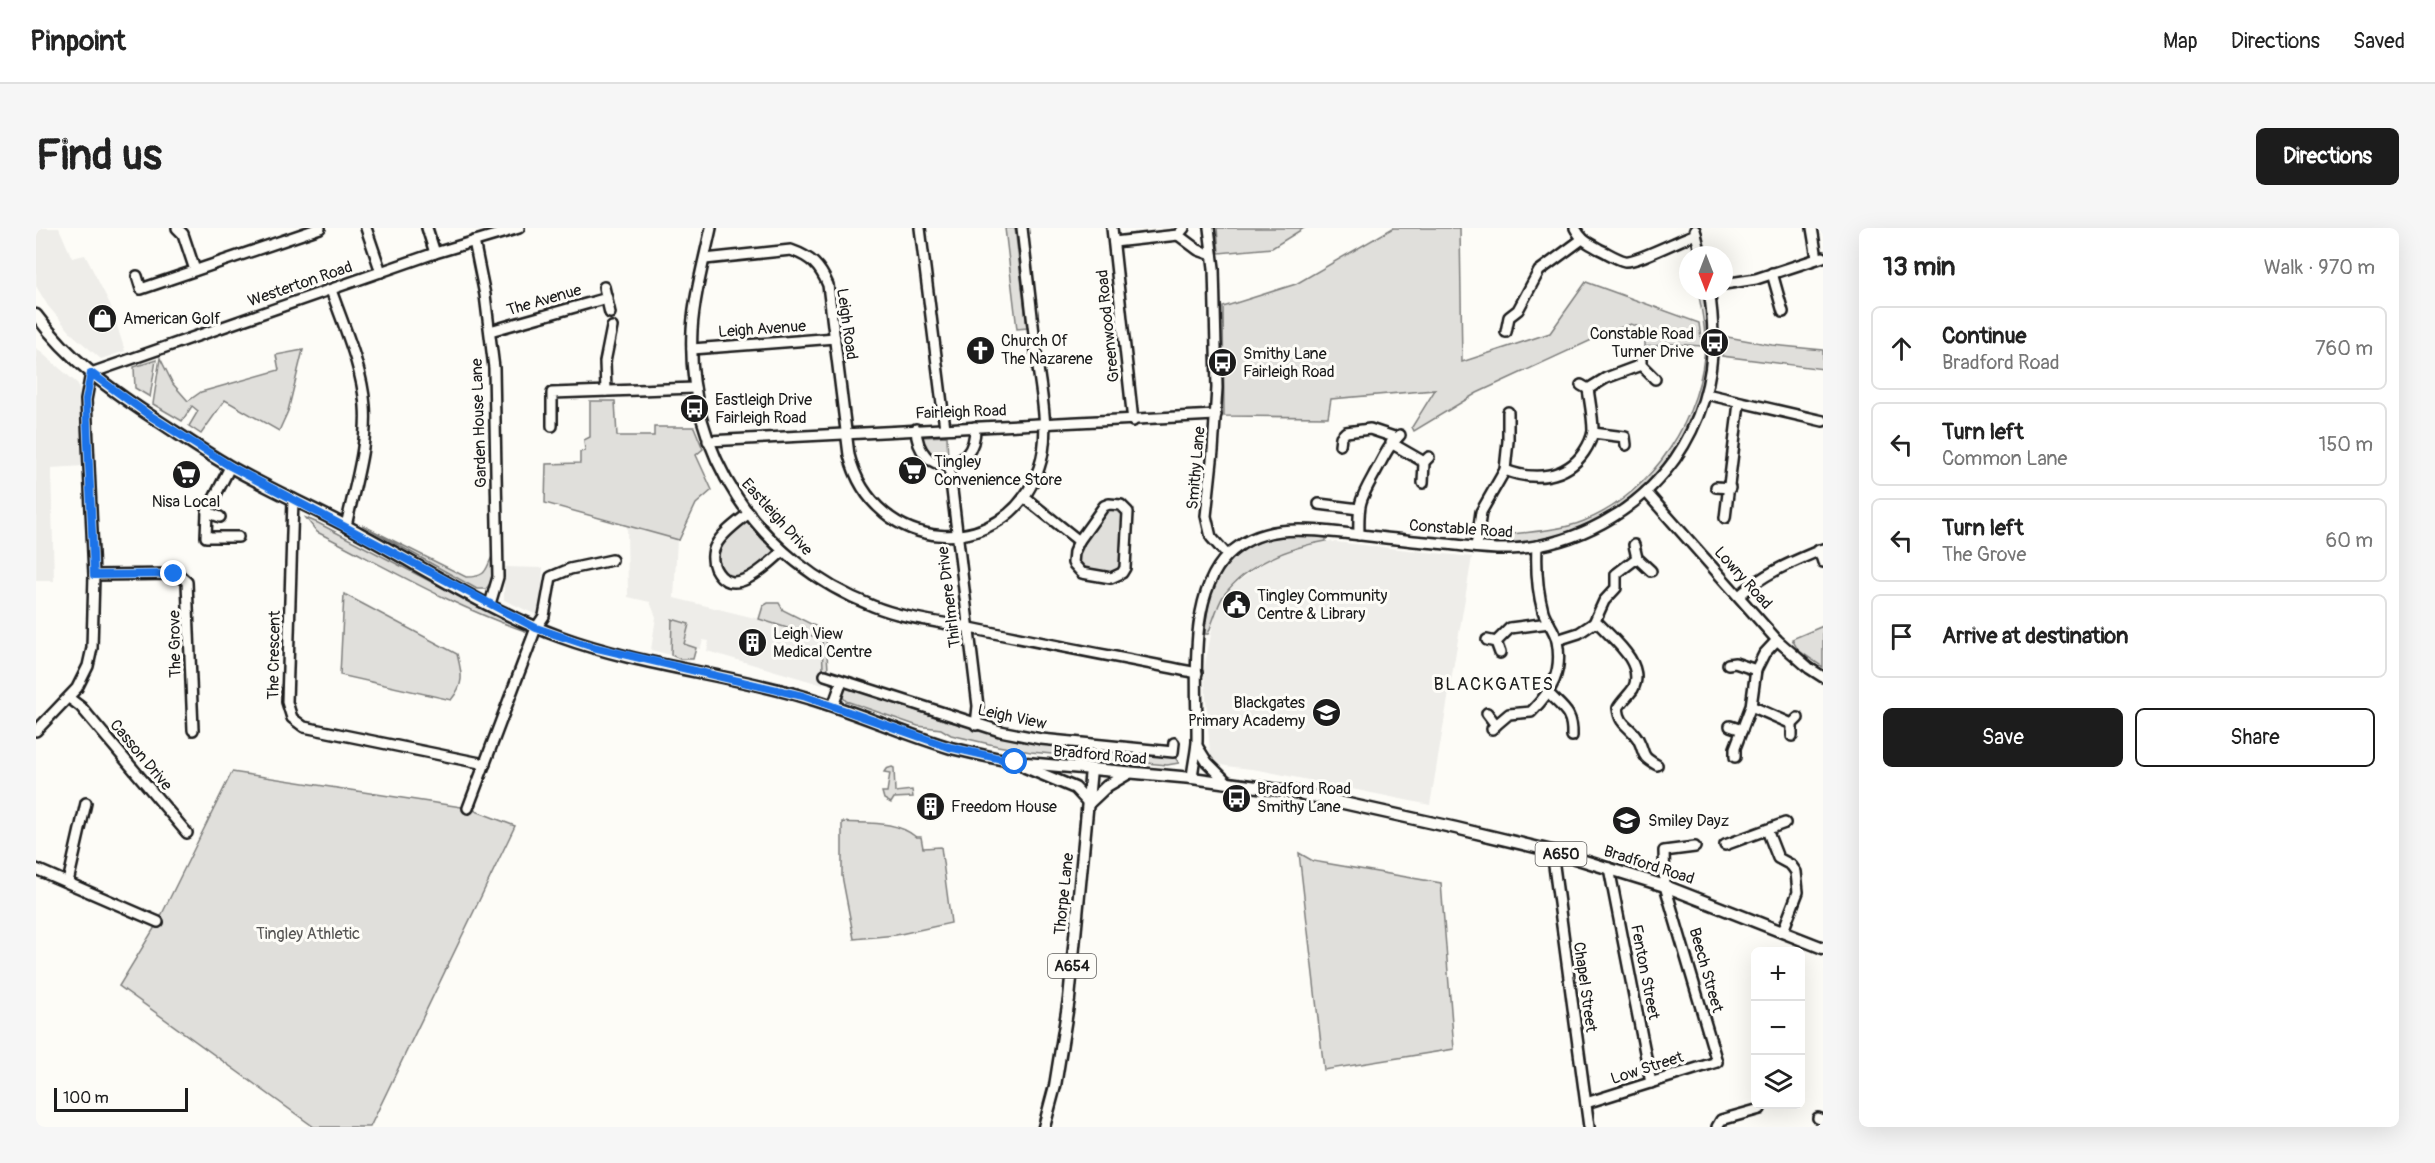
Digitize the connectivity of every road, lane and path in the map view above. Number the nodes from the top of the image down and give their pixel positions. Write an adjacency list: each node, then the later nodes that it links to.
1 (177, 228): 23 (street)
2 (320, 228): 23 (street)
3 (366, 228): 24 (street)
4 (427, 228): 19 (street)
5 (519, 228): 16 (street, Westerton Road)
6 (711, 228): 22 (street, Eastleigh Drive)
7 (920, 228): 53 (street)
8 (1022, 228): 50 (street)
9 (1112, 228): 17 (street, Greenwood Road)
10 (1209, 228): 20 (street, Smithy Lane)
11 (1575, 228): 15 (street)
12 (1812, 228): 21 (street)
13 (1181, 231): 17 (street); 20 (street)
14 (1695, 231): 15 (street); 18 (street)
15 (1581, 240): 37 (street)
16 (474, 241): 19 (street, Westerton Road); 36 (street, Garden House Lane)
17 (1114, 242): 49 (street, Greenwood Road)
18 (1699, 246)
19 (435, 253): 24 (street, Westerton Road)
20 (1212, 255): 47 (street, Smithy Lane)
21 (1820, 257): 25 (street)
22 (705, 259): 38 (street, Leigh Road); 39 (street, Eastleigh Drive)
23 (195, 270): 26 (street)
24 (381, 272): 29 (street, Westerton Road)
25 (1772, 273): 27 (street); 32 (street)
26 (136, 276)
27 (1733, 283)
28 (604, 286): 30 (street, The Avenue)
29 (331, 290): 40 (street, Westerton Road); 76 (street)
30 (607, 298): 33 (street, The Avenue); 36 (street, The Avenue)
31 (1710, 300): 44 (street, Constable Road)
32 (1783, 312)
33 (610, 313)
34 (36, 315): 40 (main road, Bradford Road / A650)
35 (612, 327): 43 (street)
36 (490, 331): 93 (street, Garden House Lane)
37 (1506, 332)
38 (835, 338): 39 (street, Leigh Avenue); 56 (street, Leigh Road)
39 (692, 349): 42 (street, Eastleigh Drive)
40 (91, 373): 62 (main road, Bradford Road / A650); 91 (street)
41 (1655, 379): 55 (street)
42 (695, 388): 43 (street); 58 (street, Eastleigh Drive)
43 (606, 391): 51 (street)
44 (1706, 394): 45 (street); 67 (street, Constable Road)
45 (1739, 403): 48 (street); 66 (street)
46 (1508, 412): 63 (street)
47 (1216, 415): 49 (street, Fairleigh Road); 86 (street, Smithy Lane)
48 (1823, 420)
49 (1133, 421): 50 (street, Fairleigh Road)
50 (1045, 424): 52 (street, Fairleigh Road); 68 (street)
51 (552, 426)
52 (975, 427): 53 (street, Fairleigh Road); 61 (street)
53 (945, 428): 54 (street, Fairleigh Road)
54 (916, 429): 56 (street, Fairleigh Road); 61 (street)
55 (1593, 433): 60 (street); 63 (street)
56 (846, 434): 58 (street, Fairleigh Road); 77 (street, Leigh Road)
57 (1396, 439): 59 (street); 64 (street); 71 (street)
58 (708, 441): 73 (street, Eastleigh Drive)
59 (1340, 445)
60 (1626, 445)
61 (949, 465): 77 (street, Thirlmere Drive)
62 (230, 466): 69 (main road, Bradford Road / A650); 72 (street)
63 (1505, 470): 83 (street)
64 (1423, 483)
65 (1716, 487): 66 (street)
66 (1730, 488): 75 (street)
67 (1646, 492): 82 (street, Constable Road); 92 (street, Lowry Road)
68 (1024, 497): 77 (street, Leigh Road); 80 (street)
69 (293, 499): 76 (main road, Bradford Road / A650); 125 (street, The Crescent)
70 (1318, 504): 71 (street)
71 (1359, 509): 78 (street)
72 (207, 512): 74 (street); 79 (street)
73 (749, 513): 85 (street, Eastleigh Drive); 85 (street)
74 (220, 517)
75 (1725, 518)
76 (346, 526): 93 (main road, Bradford Road / A650)
77 (957, 535): 97 (street, Thirlmere Drive)
78 (1359, 535): 83 (street, Constable Road); 86 (street, Constable Road)
79 (238, 537)
80 (1079, 541): 80 (street)
81 (1634, 545): 87 (street)
82 (1537, 546): 83 (street, Constable Road); 94 (street)
83 (1476, 547)
84 (1821, 549): 89 (street); 92 (street)
85 (783, 551): 97 (street, Eastleigh Drive)
86 (1227, 555): 105 (street)
87 (1637, 558): 90 (street); 95 (street)
88 (612, 560): 96 (street)
89 (1823, 562)
90 (1651, 571)
91 (94, 575): 110 (street); 116 (street, The Grove)
92 (1739, 596): 99 (street, Lowry Road)
93 (490, 604): 96 (main road, Bradford Road / A650)
94 (1549, 623): 98 (street); 101 (street)
95 (1594, 623): 98 (street); 102 (street)
96 (536, 628): 111 (main road, Bradford Road / A650); 125 (street)
97 (968, 628): 105 (street, Eastleigh Drive); 114 (street, Thirlmere Drive)
98 (1557, 640): 109 (street)
99 (1777, 640): 104 (street); 107 (street, Lowry Road)
100 (1638, 648): 102 (street)
101 (1500, 653)
102 (1629, 655): 126 (street)
103 (1728, 664): 104 (street)
104 (1756, 670): 112 (street)
105 (1197, 673): 122 (street)
106 (825, 675): 108 (street, Leigh View)
107 (1823, 677)
108 (842, 681): 111 (street); 114 (street, Leigh View)
109 (1549, 694): 113 (street); 119 (street)
110 (69, 698): 118 (street); 136 (street, Casson Drive)
111 (833, 706): 124 (main road, Bradford Road / A650)
112 (1751, 706): 117 (street); 120 (street)
113 (1487, 713)
114 (976, 725): 121 (street, Leigh View)
115 (1730, 726): 117 (street)
116 (193, 730)
117 (1742, 730): 123 (street)
118 (36, 731)
119 (1572, 736)
120 (1792, 736)
121 (1174, 743)
122 (1197, 746): 129 (street); 130 (street)
123 (1734, 758)
124 (1015, 762): 127 (main road, Bradford Road / A650); 132 (main road)
125 (485, 764): 133 (street)
126 (1657, 765)
127 (1091, 769): 128 (main road, Bradford Road / A650); 132 (main road, Thorpe Lane / A654)
128 (1129, 772): 129 (main road, Bradford Road / A650); 132 (main road)
129 (1192, 778): 130 (main road, Bradford Road / A650)
130 (1228, 783): 139 (main road, Bradford Road / A650)
131 (86, 803): 142 (street)
132 (1089, 803): 153 (main road, Thorpe Lane / A654)
133 (468, 808)
134 (1785, 823): 135 (street)
135 (1767, 830): 137 (street); 145 (street)
136 (187, 833)
137 (1725, 845)
138 (1695, 847): 143 (street, Beech Street)
139 (1552, 851): 140 (main road, Bradford Road / A650); 149 (street, Chapel Street)
140 (1609, 868): 143 (main road, Bradford Road / A650); 148 (street, Fenton Street)
141 (36, 869): 142 (street)
142 (68, 882): 144 (street)
143 (1665, 885): 145 (main road, Bradford Road / A650); 147 (street, Beech Street)
144 (158, 922)
145 (1783, 931): 146 (main road, Bradford Road / A650)
146 (1822, 947)
147 (1717, 1062): 148 (street, Low Street)
148 (1651, 1083): 149 (street, Low Street)
149 (1586, 1104): 154 (street, Chapel Street)
150 (1760, 1109): 152 (street)
151 (1712, 1114): 152 (street)
152 (1718, 1125)
153 (1044, 1127)
154 (1589, 1127)

